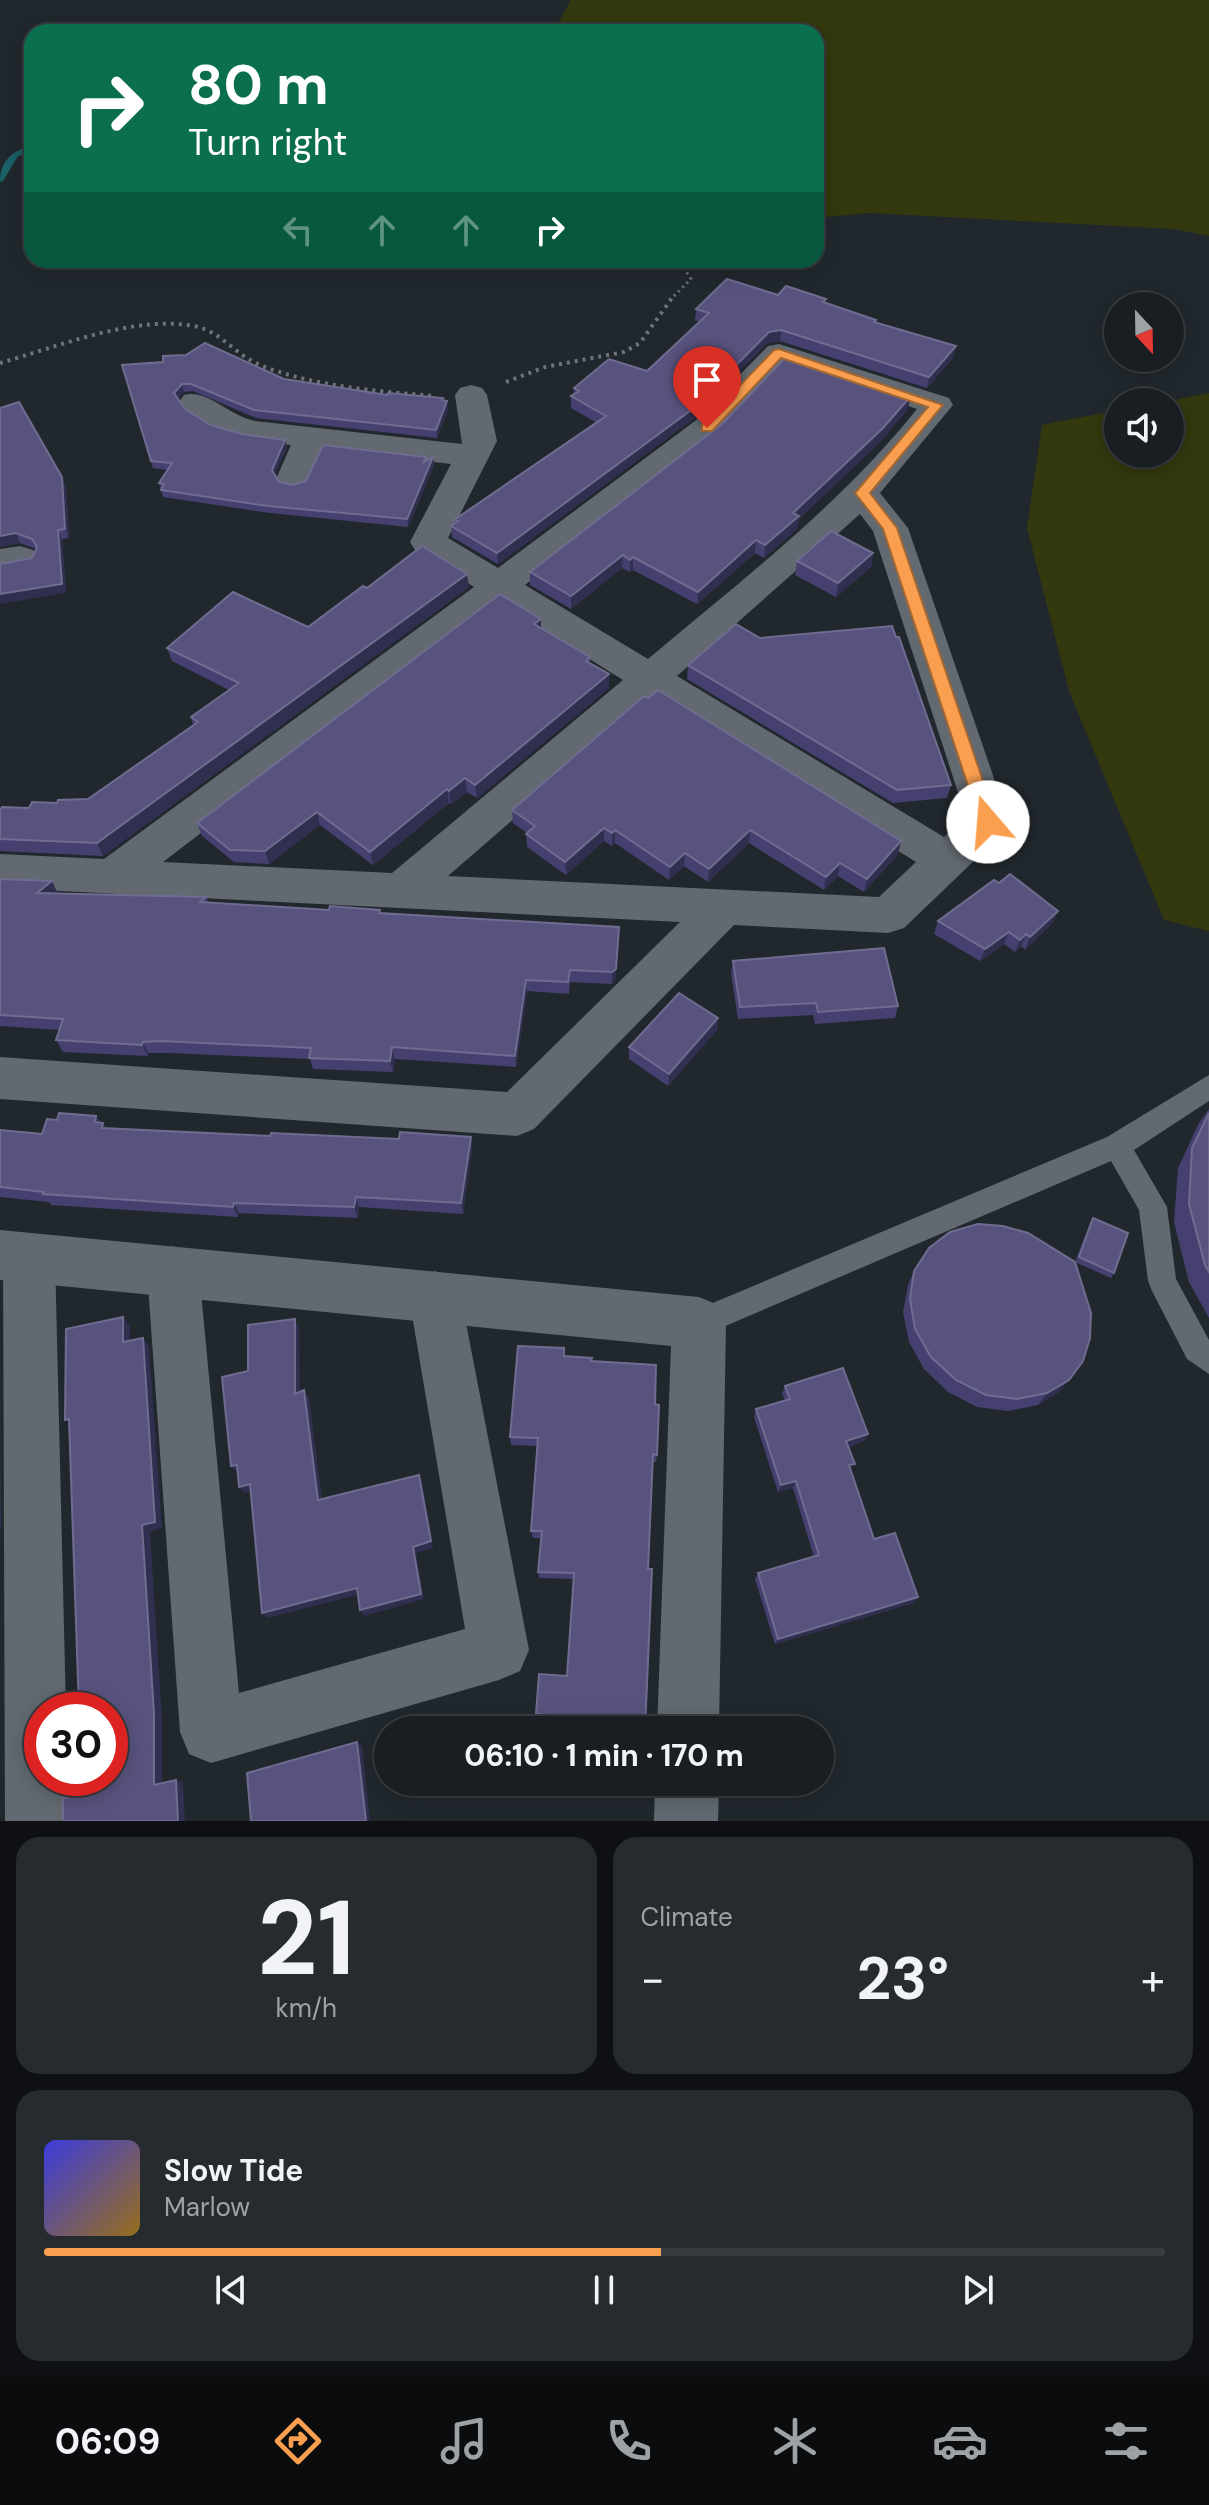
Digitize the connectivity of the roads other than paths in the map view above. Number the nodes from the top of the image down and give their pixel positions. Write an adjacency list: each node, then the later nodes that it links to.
1 (471, 395): 4 (street)
2 (195, 402): 3 (street)
3 (311, 437): 4 (street); 5 (street)
4 (473, 456): 7 (street)
5 (293, 479)
6 (862, 493): 7 (street); 8 (street); 9 (street)
7 (500, 586): 8 (street); 11 (street)
8 (650, 678): 9 (street); 12 (street)
9 (947, 860): 13 (street)
10 (0, 871): 11 (street)
11 (113, 876): 12 (street)
12 (401, 891): 13 (street)
13 (724, 907): 14 (street)
14 (0, 1078)
15 (1209, 1087): 16 (lane)
16 (1117, 1146): 20 (lane); 21 (lane)
17 (15, 1256): 18 (street); 24 (street)
18 (173, 1271): 19 (street); 19 (street)
19 (435, 1297): 20 (street)
20 (699, 1323): 22 (street)
21 (1209, 1359)
22 (688, 1716)
23 (687, 1796): 25 (street)
24 (37, 1821)
25 (686, 1821)

